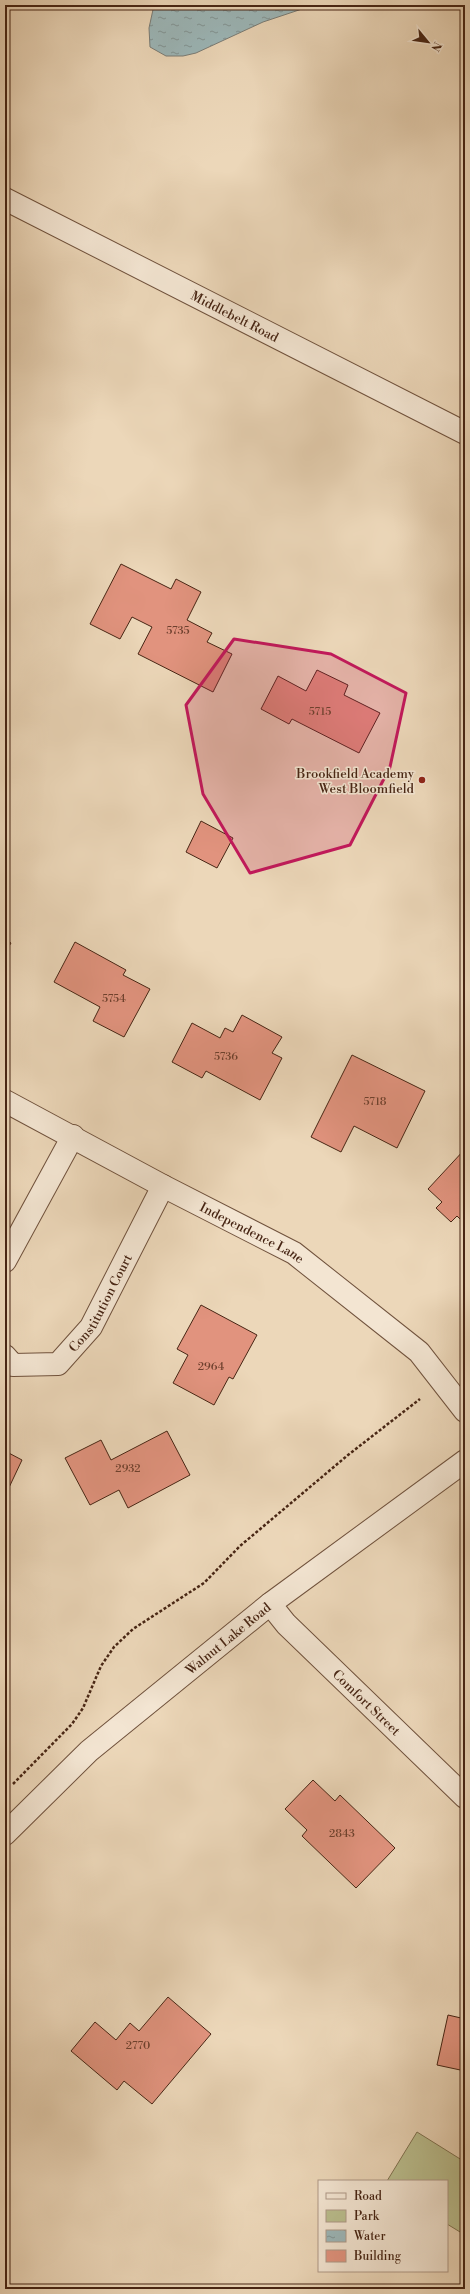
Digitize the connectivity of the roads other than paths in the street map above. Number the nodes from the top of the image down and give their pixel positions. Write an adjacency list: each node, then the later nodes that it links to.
1 (5, 199): 2 (street, Middlebelt Road)
2 (465, 434)
3 (5, 1101): 4 (street, Independence Lane)
4 (73, 1136): 5 (street, Independence Lane); 6 (street)
5 (163, 1186): 7 (street, Constitution Court); 8 (street, Independence Lane)
6 (5, 1261)
7 (5, 1356)
8 (465, 1410)
9 (465, 1461): 10 (street, Walnut Lake Road)
10 (270, 1604): 11 (street, Comfort Street); 12 (street, Walnut Lake Road)
11 (465, 1797)
12 (5, 1834)

